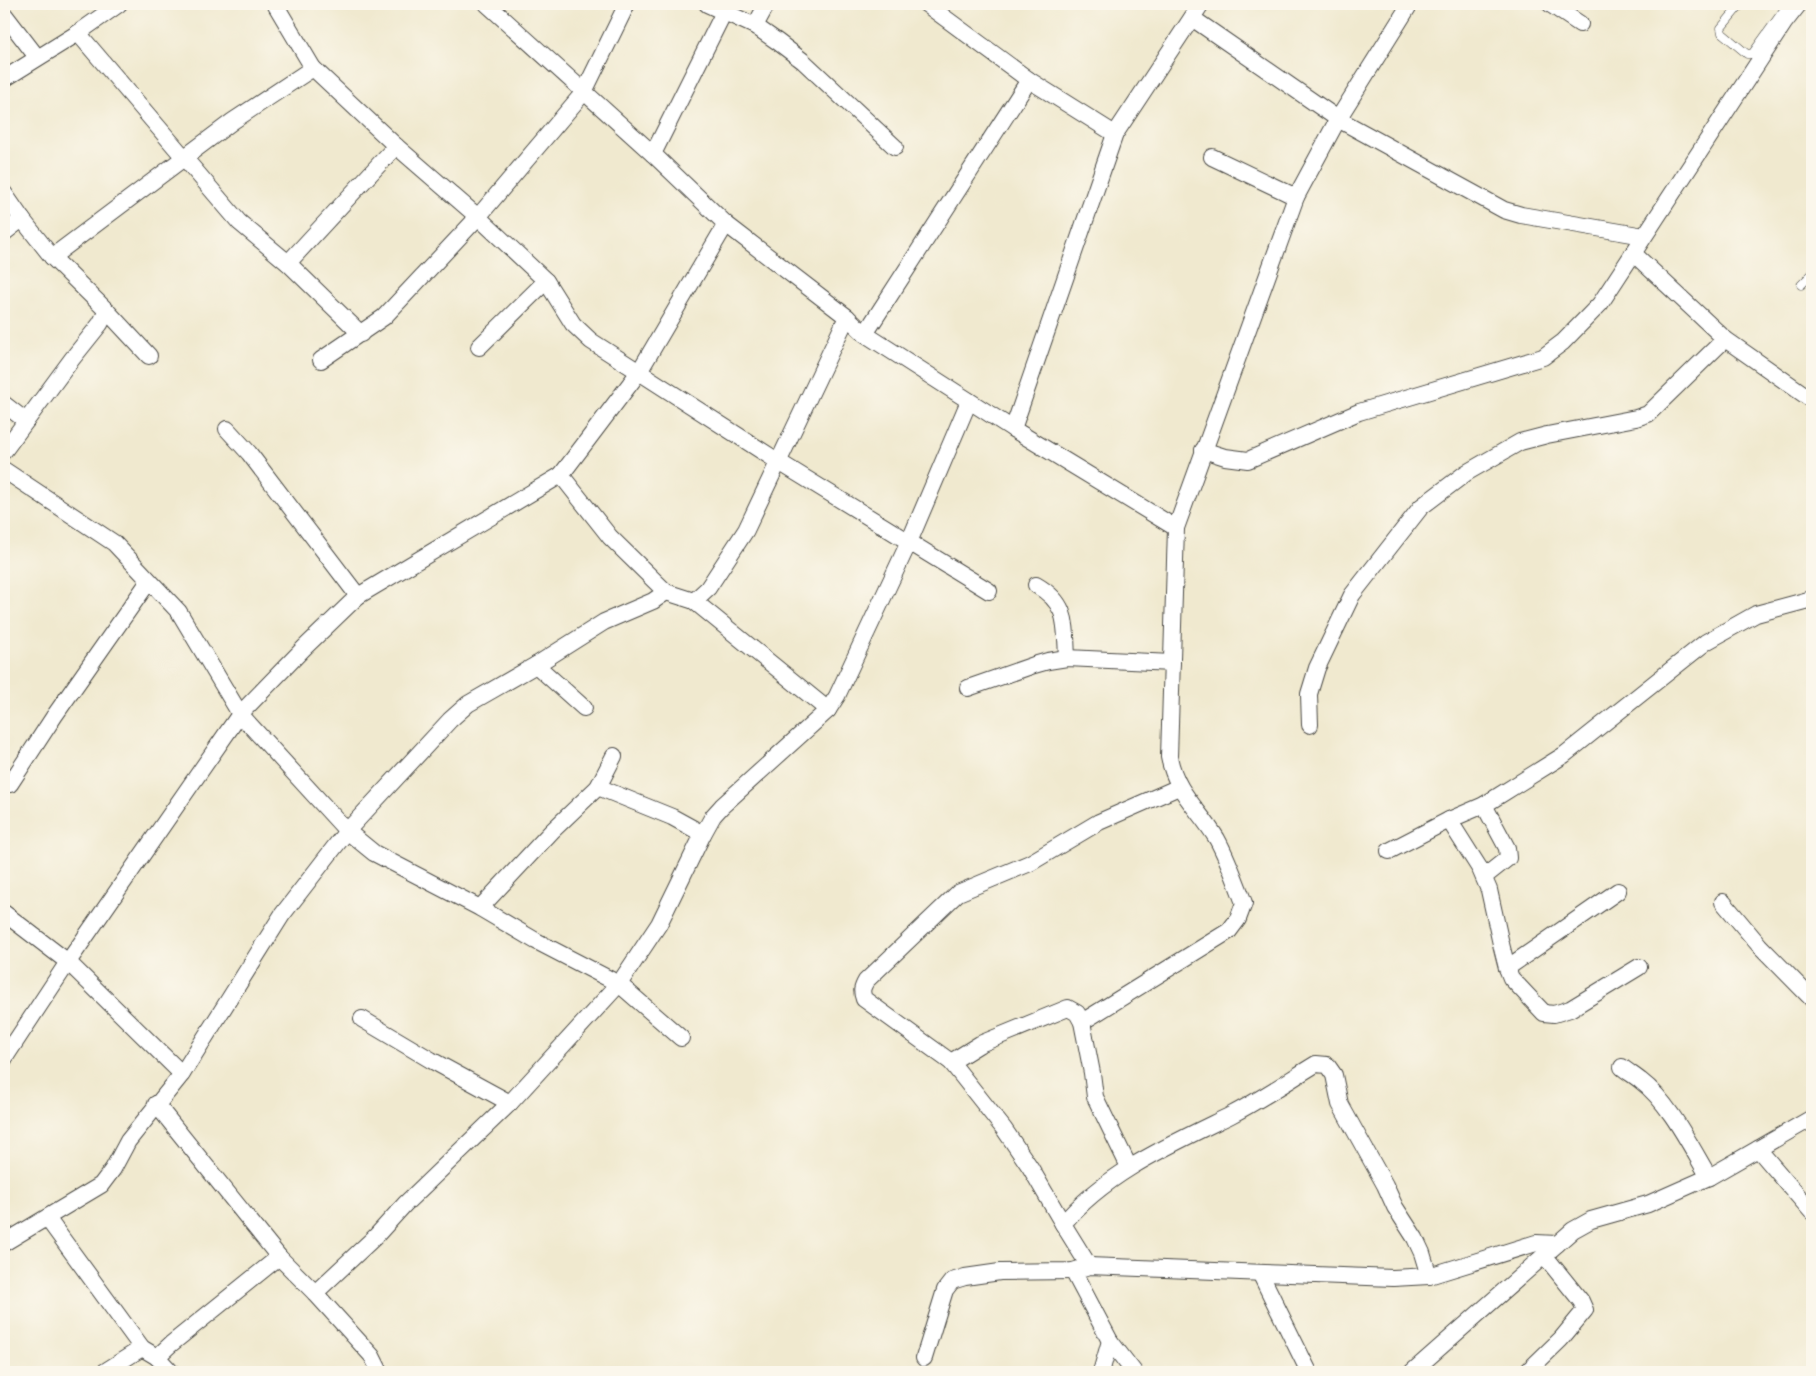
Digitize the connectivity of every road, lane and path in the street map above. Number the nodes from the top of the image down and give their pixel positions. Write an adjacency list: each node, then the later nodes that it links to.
1 (119, 4): 18 (street)
2 (275, 4): 20 (street)
3 (487, 4): 23 (street)
4 (627, 4): 23 (street)
5 (707, 4): 14 (street)
6 (767, 4): 17 (street)
7 (926, 4): 22 (street)
8 (1410, 4): 24 (street)
9 (1550, 4): 16 (street)
10 (1741, 4): 11 (lane)
11 (1788, 4)
12 (1799, 4): 37 (street)
13 (1195, 9): 24 (street); 25 (street)
14 (724, 12): 17 (street); 28 (street)
15 (4, 14): 19 (street)
16 (1580, 24)
17 (755, 26): 27 (street)
18 (78, 33): 19 (street); 29 (street)
19 (36, 57): 21 (street)
20 (313, 68): 26 (street); 29 (street)
21 (4, 79)
22 (1029, 80): 25 (street); 47 (street)
23 (584, 92): 28 (street); 33 (street)
24 (1338, 119): 32 (street); 37 (street)
25 (1115, 134): 58 (street)
26 (396, 146): 33 (street); 40 (street)
27 (895, 147)
28 (653, 154): 35 (street)
29 (185, 156): 39 (street); 40 (street)
30 (1212, 157): 32 (street)
31 (4, 193): 34 (street)
32 (1296, 197): 59 (street)
33 (478, 217): 42 (street); 46 (street)
34 (22, 219): 36 (street); 39 (street)
35 (726, 224): 45 (street); 52 (street)
36 (4, 233)
37 (1644, 236): 38 (street)
38 (1633, 253): 48 (street); 59 (street)
39 (52, 257): 44 (street)
40 (288, 262): 46 (street)
41 (1812, 274): 43 (lane)
42 (546, 281): 49 (street); 52 (street)
43 (1801, 285)
44 (107, 311): 50 (street); 56 (street)
45 (847, 317): 47 (street); 61 (street)
46 (362, 334): 51 (street)
47 (865, 334): 54 (street)
48 (1725, 339): 53 (street); 80 (street)
49 (479, 347)
50 (149, 356)
51 (321, 360)
52 (639, 372): 61 (street); 63 (street)
53 (1812, 400)
54 (969, 401): 58 (street); 65 (street)
55 (4, 404): 56 (street)
56 (26, 421): 60 (street)
57 (227, 429): 70 (street)
58 (1013, 429): 64 (street)
59 (1204, 450): 64 (street)
60 (4, 451)
61 (779, 462): 65 (street); 72 (street)
62 (4, 470): 66 (street)
63 (561, 474): 69 (street); 70 (street)
64 (1176, 528): 74 (street)
65 (908, 542): 68 (street); 78 (street)
66 (149, 581): 79 (street); 82 (street)
67 (1036, 585): 73 (street)
68 (990, 591)
69 (666, 592): 72 (street); 75 (street)
70 (358, 596): 79 (street)
71 (1812, 599): 85 (street)
72 (694, 601): 78 (street)
73 (1067, 658): 74 (street); 76 (street)
74 (1172, 663): 84 (street)
75 (536, 665): 77 (street); 87 (street)
76 (968, 688)
77 (584, 708)
78 (828, 710): 88 (street)
79 (240, 714): 87 (street); 95 (street)
80 (1310, 725)
81 (614, 756): 83 (street)
82 (10, 784)
83 (598, 787): 88 (street); 93 (street)
84 (1179, 787): 101 (street); 104 (street)
85 (1484, 805): 86 (street); 90 (street)
86 (1449, 820): 89 (street); 90 (street)
87 (347, 831): 93 (street); 106 (street)
88 (703, 834): 98 (street)
89 (1389, 851)
90 (1484, 877): 97 (street)
91 (1618, 891): 97 (street)
92 (1723, 902): 99 (street)
93 (480, 908): 98 (street)
94 (4, 913): 95 (street)
95 (68, 962): 103 (street); 106 (street)
96 (1638, 967): 97 (street)
97 (1507, 968)
98 (619, 984): 102 (street); 107 (street)
99 (1812, 999)
100 (362, 1019): 107 (street)
101 (1082, 1022): 104 (street); 111 (street)
102 (682, 1038)
103 (4, 1059)
104 (951, 1062): 115 (street)
105 (1622, 1068): 112 (street)
106 (182, 1074): 108 (street)
107 (510, 1103): 124 (street)
108 (156, 1104): 114 (street); 119 (street)
109 (1812, 1118): 110 (street)
110 (1758, 1149): 112 (street); 113 (street)
111 (1130, 1167): 115 (street); 123 (street)
112 (1709, 1177): 117 (street)
113 (1812, 1212)
114 (46, 1218): 116 (street); 126 (street)
115 (1063, 1224): 120 (street)
116 (4, 1243)
117 (1557, 1244): 118 (street); 123 (street)
118 (1544, 1255): 135 (street); 136 (street)
119 (279, 1257): 124 (street); 127 (street)
120 (1089, 1266): 121 (street); 122 (street)
121 (1073, 1271): 125 (street); 128 (street)
122 (1260, 1273): 123 (street); 134 (street)
123 (1429, 1276)
124 (315, 1293): 131 (street)
125 (1110, 1341): 132 (street); 133 (street)
126 (142, 1348): 127 (street); 129 (street)
127 (158, 1357): 130 (street)
128 (924, 1358)
129 (104, 1372)
130 (171, 1372)
131 (380, 1372)
132 (1101, 1372)
133 (1134, 1372)
134 (1309, 1372)
135 (1412, 1372)
136 (1527, 1372)

